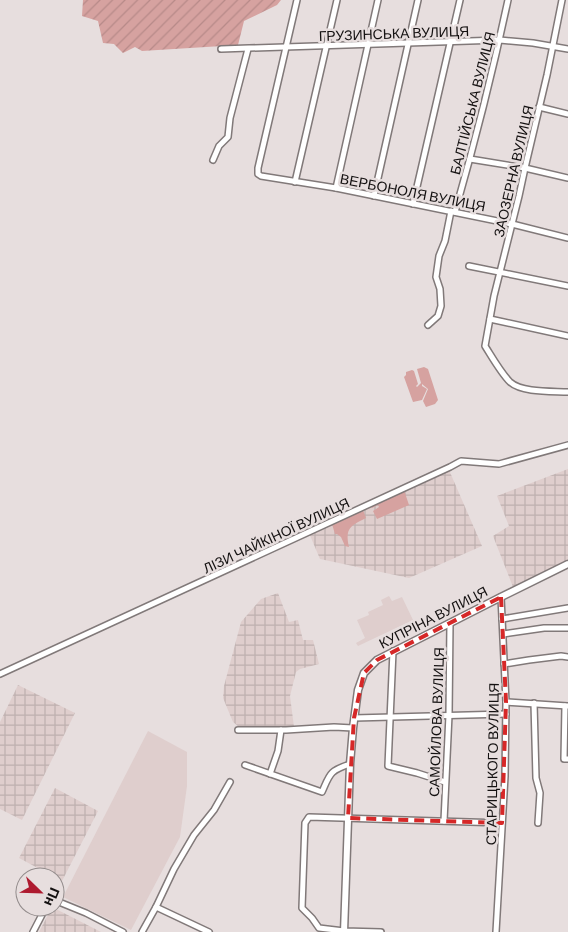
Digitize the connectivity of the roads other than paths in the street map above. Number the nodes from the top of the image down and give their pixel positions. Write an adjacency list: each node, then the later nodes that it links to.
1 (297, 0): 14 (street)
2 (337, 0): 12 (street)
3 (378, 0): 11 (street)
4 (418, 0): 10 (street)
5 (460, 0): 9 (street)
6 (508, 0): 8 (street, БАЛТІЙСЬКА ВУЛИЦЯ)
7 (562, 0): 13 (street, ЗАОЗЕРНА ВУЛИЦЯ)
8 (500, 40): 9 (street, ГРУЗИНСЬКА ВУЛИЦЯ); 13 (street, ГРУЗИНСЬКА ВУЛИЦЯ); 20 (street, БАЛТІЙСЬКА ВУЛИЦЯ)
9 (450, 42): 10 (street, ГРУЗИНСЬКА ВУЛИЦЯ); 27 (street)
10 (408, 43): 11 (street, ГРУЗИНСЬКА ВУЛИЦЯ); 26 (street)
11 (367, 44): 12 (street, ГРУЗИНСЬКА ВУЛИЦЯ); 25 (street)
12 (326, 46): 14 (street, ГРУЗИНСЬКА ВУЛИЦЯ); 24 (street)
13 (553, 46): 17 (street, ГРУЗИНСЬКА ВУЛИЦЯ); 18 (street, ЗАОЗЕРНА ВУЛИЦЯ)
14 (286, 48): 16 (street, ГРУЗИНСЬКА ВУЛИЦЯ); 24 (street, ВЕРБОНОЛЯ ВУЛИЦЯ)
15 (221, 49): 16 (street, ГРУЗИНСЬКА ВУЛИЦЯ)
16 (248, 49): 21 (street)
17 (568, 49)
18 (539, 107): 19 (street); 22 (street, ЗАОЗЕРНА ВУЛИЦЯ)
19 (568, 114)
20 (470, 159): 22 (street); 28 (street, БАЛТІЙСЬКА ВУЛИЦЯ)
21 (213, 160)
22 (524, 168): 23 (street); 29 (street, ЗАОЗЕРНА ВУЛИЦЯ)
23 (568, 178)
24 (295, 182): 25 (street, ВЕРБОНОЛЯ ВУЛИЦЯ)
25 (336, 188): 26 (street, ВЕРБОНОЛЯ ВУЛИЦЯ)
26 (374, 196): 27 (street, ВЕРБОНОЛЯ ВУЛИЦЯ)
27 (413, 204): 28 (street, ВЕРБОНОЛЯ ВУЛИЦЯ)
28 (453, 212): 29 (street, ВЕРБОНОЛЯ ВУЛИЦЯ); 35 (street, БАЛТІЙСЬКА ВУЛИЦЯ)
29 (512, 224): 30 (street, ВЕРБОНОЛЯ ВУЛИЦЯ); 32 (street, ЗАОЗЕРНА ВУЛИЦЯ)
30 (568, 238)
31 (469, 266): 32 (street)
32 (500, 272): 33 (street); 34 (street, ЗАОЗЕРНА ВУЛИЦЯ)
33 (568, 286)
34 (490, 318): 36 (street); 37 (street, ЗАОЗЕРНА ВУЛИЦЯ)
35 (428, 325)
36 (568, 336)
37 (568, 392)
38 (568, 445): 49 (street, ЛІЗИ ЧАЙКІНОЇ ВУЛИЦЯ)
39 (568, 564): 40 (main road, КУПРІНА ВУЛИЦЯ)
40 (501, 597): 42 (street, СТАРИЦЬКОГО ВУЛИЦЯ); 43 (main road, КУПРІНА ВУЛИЦЯ)
41 (568, 608): 42 (street)
42 (502, 619): 45 (street, СТАРИЦЬКОГО ВУЛИЦЯ)
43 (450, 623): 46 (main road, КУПРІНА ВУЛИЦЯ); 54 (street, САМОЙЛОВА ВУЛИЦЯ)
44 (568, 628): 45 (street)
45 (503, 634): 48 (street, СТАРИЦЬКОГО ВУЛИЦЯ)
46 (393, 651): 55 (main road, КУПРІНА ВУЛИЦЯ); 56 (street)
47 (568, 657): 48 (street)
48 (504, 664): 50 (street, СТАРИЦЬКОГО ВУЛИЦЯ)
49 (0, 674)
50 (506, 702): 51 (street); 53 (street, СТАРИЦЬКОГО ВУЛИЦЯ)
51 (534, 703): 52 (street); 69 (street)
52 (567, 706): 60 (street)
53 (506, 714): 54 (street); 68 (street, СТАРИЦЬКОГО ВУЛИЦЯ)
54 (449, 715): 56 (street); 65 (street, САМОЙЛОВА ВУЛИЦЯ)
55 (354, 718): 56 (street); 57 (main road, КУПРІНА ВУЛИЦЯ)
56 (390, 718): 65 (street)
57 (353, 728): 59 (street); 61 (main road, КУПРІНА ВУЛИЦЯ)
58 (238, 730): 59 (street)
59 (281, 730): 63 (street)
60 (568, 759)
61 (350, 764): 63 (street); 66 (main road, КУПРІНА ВУЛИЦЯ)
62 (244, 765): 63 (street)
63 (270, 774)
64 (230, 782): 71 (street)
65 (446, 782): 67 (street, САМОЙЛОВА ВУЛИЦЯ)
66 (348, 818): 67 (street); 73 (main road, КУПРІНА ВУЛИЦЯ); 73 (street)
67 (444, 821): 68 (street)
68 (502, 823): 79 (street, СТАРИЦЬКОГО ВУЛИЦЯ)
69 (538, 823)
70 (65, 904): 75 (street)
71 (156, 907): 76 (street); 77 (street)
72 (41, 917): 74 (street)
73 (344, 931): 78 (street)
74 (33, 932)
75 (123, 932)
76 (142, 932)
77 (209, 932)
78 (380, 932)
79 (496, 932)

